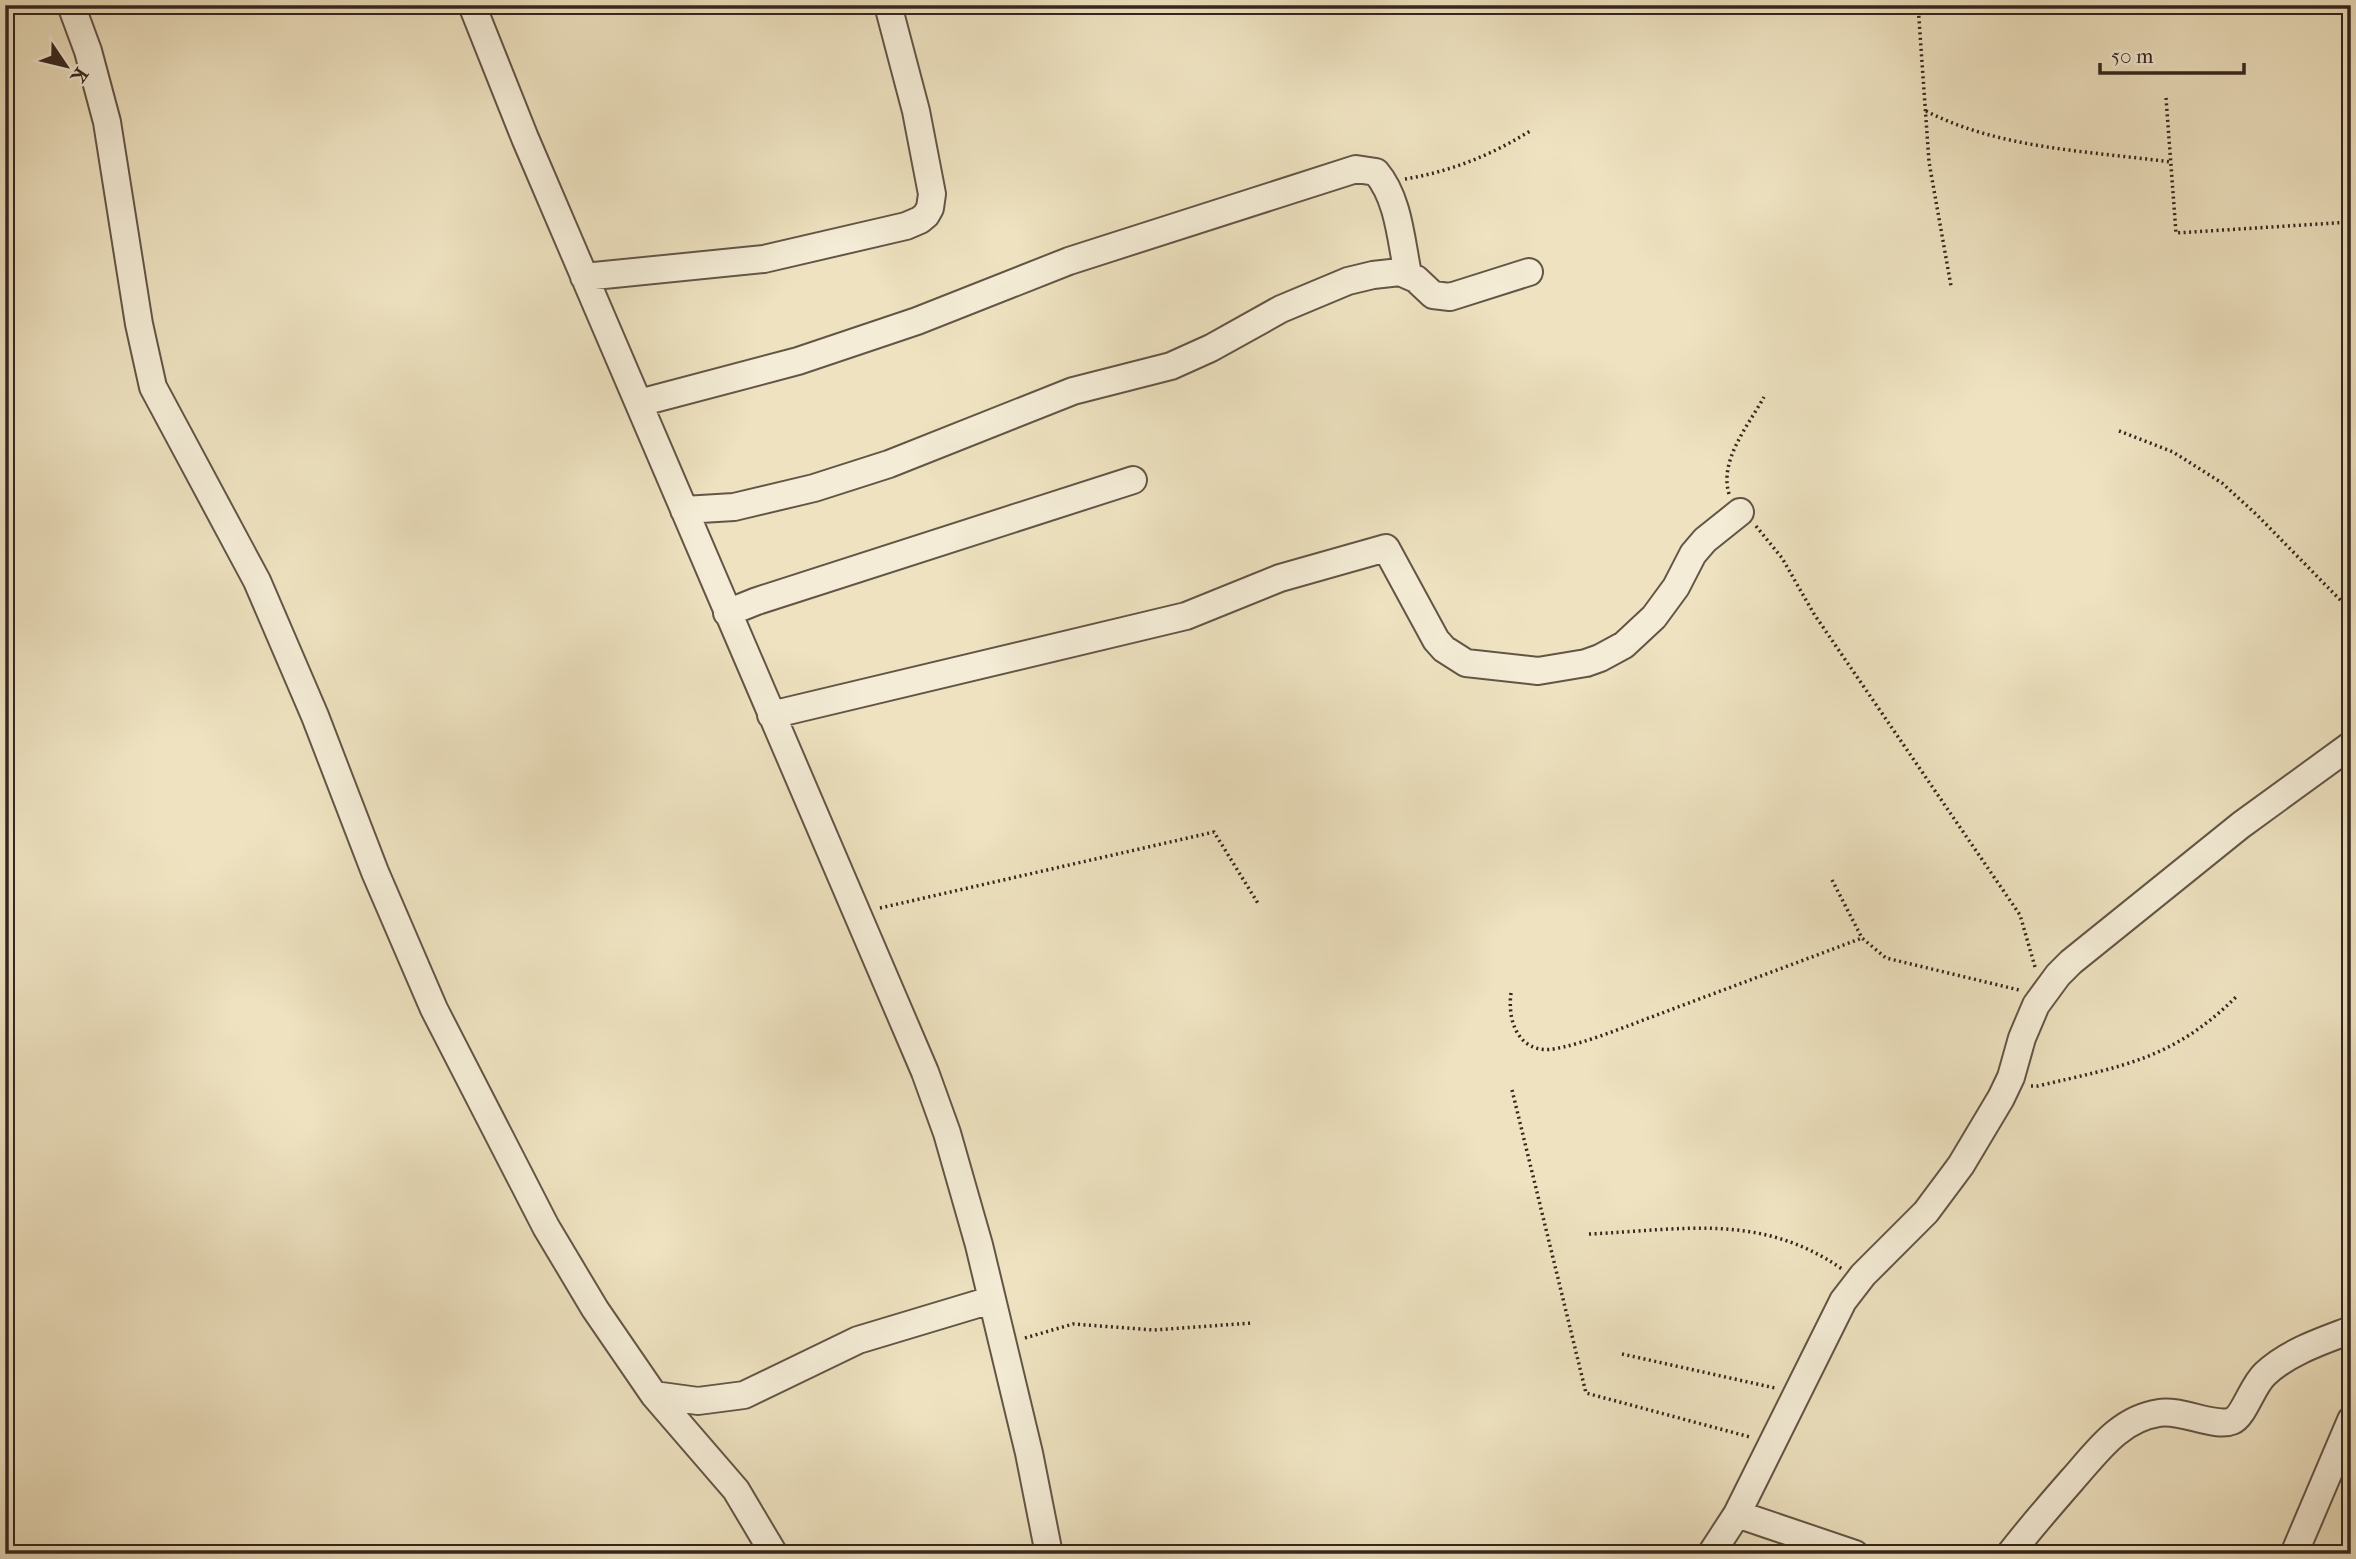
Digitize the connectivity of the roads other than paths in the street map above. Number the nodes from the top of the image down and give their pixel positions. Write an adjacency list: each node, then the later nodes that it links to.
1 (71, 5): 16 (street)
2 (472, 5): 6 (street)
3 (888, 5): 6 (street)
4 (1529, 272): 5 (street)
5 (1408, 274): 7 (street); 9 (street)
6 (584, 277): 7 (street)
7 (639, 403): 9 (street)
8 (1133, 480): 11 (street)
9 (684, 510): 11 (street)
10 (1740, 512): 12 (street)
11 (727, 613): 12 (street)
12 (771, 715): 14 (street)
13 (2351, 745): 18 (street)
14 (991, 1300): 16 (street); 20 (street)
15 (2351, 1330): 23 (street)
16 (654, 1395): 19 (street)
17 (2351, 1420): 24 (street)
18 (1737, 1514): 21 (street); 22 (street)
19 (774, 1554)
20 (1049, 1554)
21 (1711, 1554)
22 (1855, 1554)
23 (2010, 1554)
24 (2294, 1554)

